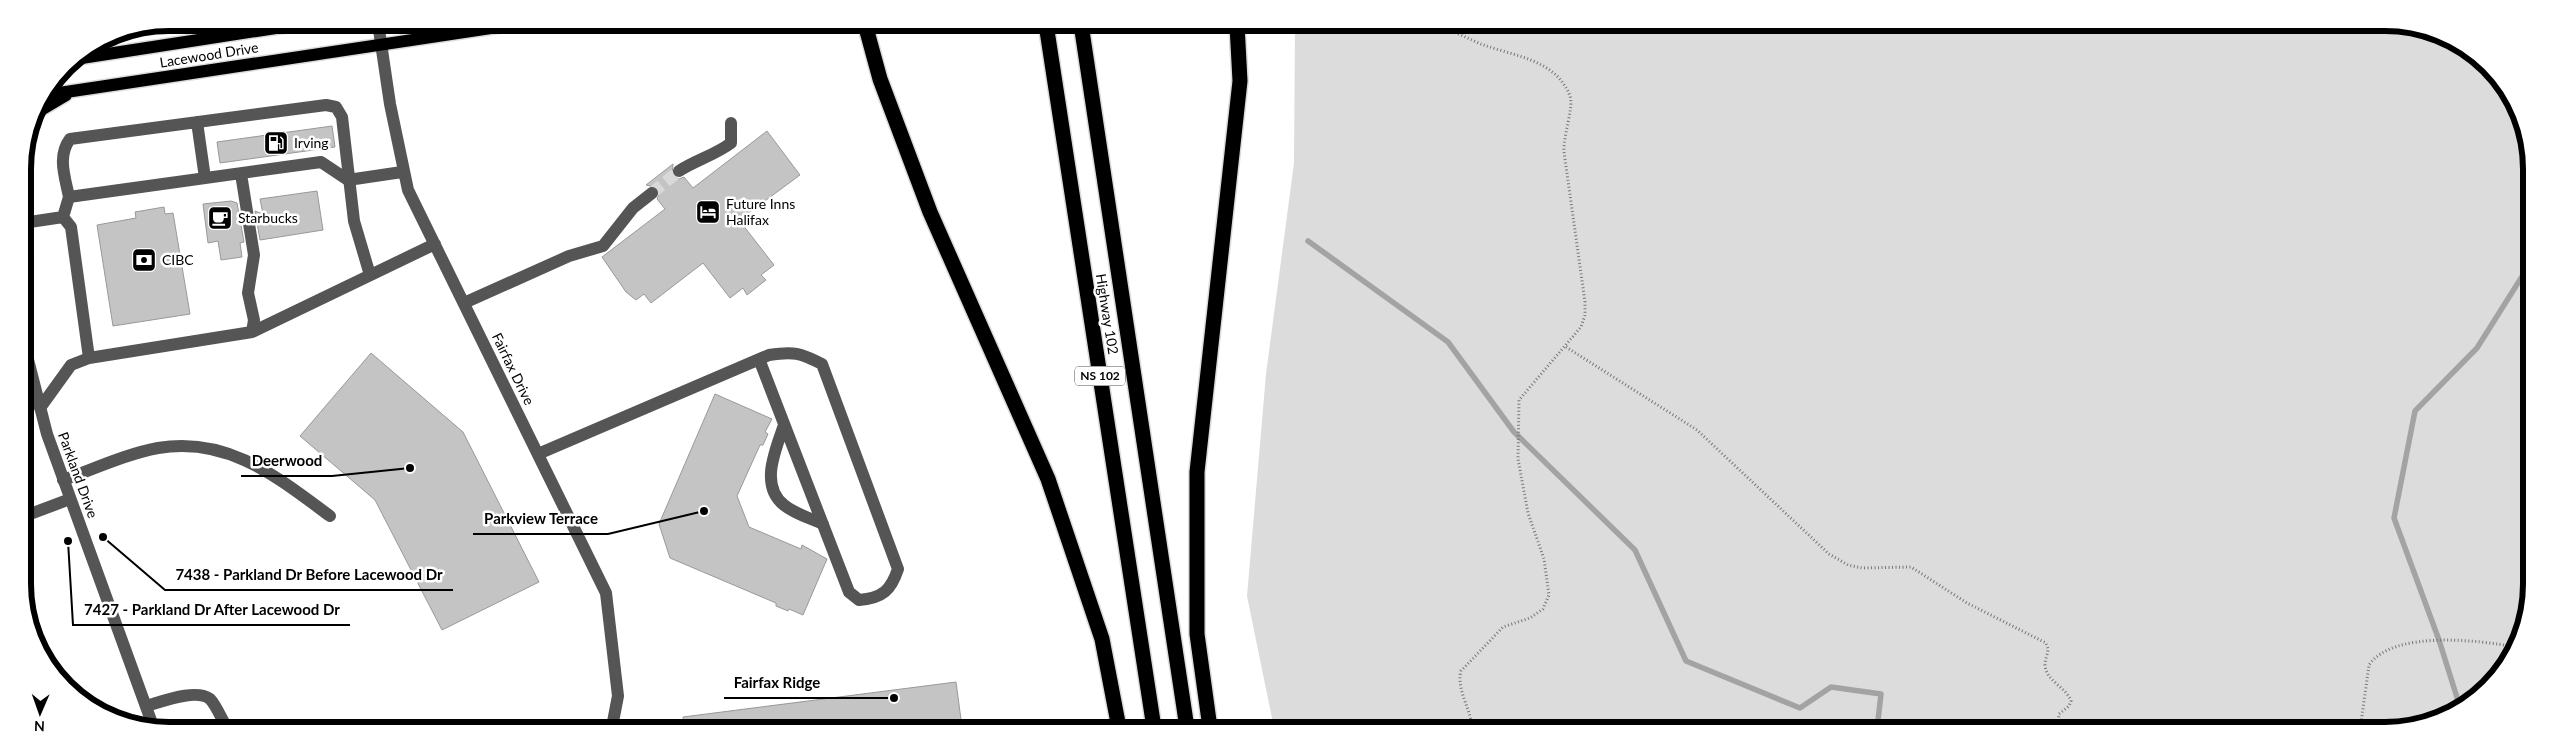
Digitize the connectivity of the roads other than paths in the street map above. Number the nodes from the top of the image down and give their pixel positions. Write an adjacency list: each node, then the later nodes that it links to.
1 (256, 31): 11 (main road, Lacewood Drive)
2 (379, 31): 10 (street, Fairfax Drive)
3 (467, 31): 10 (main road, Lacewood Drive)
4 (867, 31): 45 (highway)
5 (1047, 31): 46 (highway, Highway 102 / NS 102)
6 (1081, 31): 47 (highway, Highway 102 / NS 102)
7 (1237, 31): 9 (highway)
8 (1242, 31): 9 (highway)
9 (1238, 42): 48 (highway)
10 (381, 43): 12 (main road, Lacewood Drive); 17 (street, Fairfax Drive)
11 (90, 57)
12 (76, 90): 13 (main road, Lacewood Drive); 14 (main road)
13 (55, 93)
14 (47, 107)
15 (197, 122): 20 (street); 21 (street); 23 (street)
16 (730, 123): 18 (street)
17 (402, 172): 21 (street); 26 (street, Fairfax Drive)
18 (679, 172)
19 (242, 174): 20 (street); 21 (street); 29 (street)
20 (205, 178): 23 (street)
21 (348, 180): 27 (street)
22 (652, 193): 28 (street)
23 (69, 197): 24 (street)
24 (63, 217): 25 (street); 30 (street)
25 (32, 221)
26 (435, 244): 27 (street); 28 (street, Fairfax Drive)
27 (370, 275): 29 (street)
28 (464, 303): 35 (street, Fairfax Drive)
29 (252, 332): 30 (street)
30 (90, 358): 33 (street)
31 (759, 359): 34 (street); 35 (street); 40 (street)
32 (31, 374): 33 (street, Parkland Drive)
33 (40, 408): 36 (street, Parkland Drive)
34 (784, 425): 40 (street); 40 (street)
35 (538, 454): 44 (street, Fairfax Drive)
36 (63, 480): 37 (street, Parkland Drive); 39 (street)
37 (70, 499): 38 (street); 41 (street, Parkland Drive)
38 (31, 514)
39 (330, 516)
40 (823, 524)
41 (146, 706): 42 (street, Parkland Drive); 43 (street)
42 (151, 721)
43 (224, 722)
44 (613, 722)
45 (1118, 722)
46 (1153, 722)
47 (1186, 722)
48 (1209, 722)

